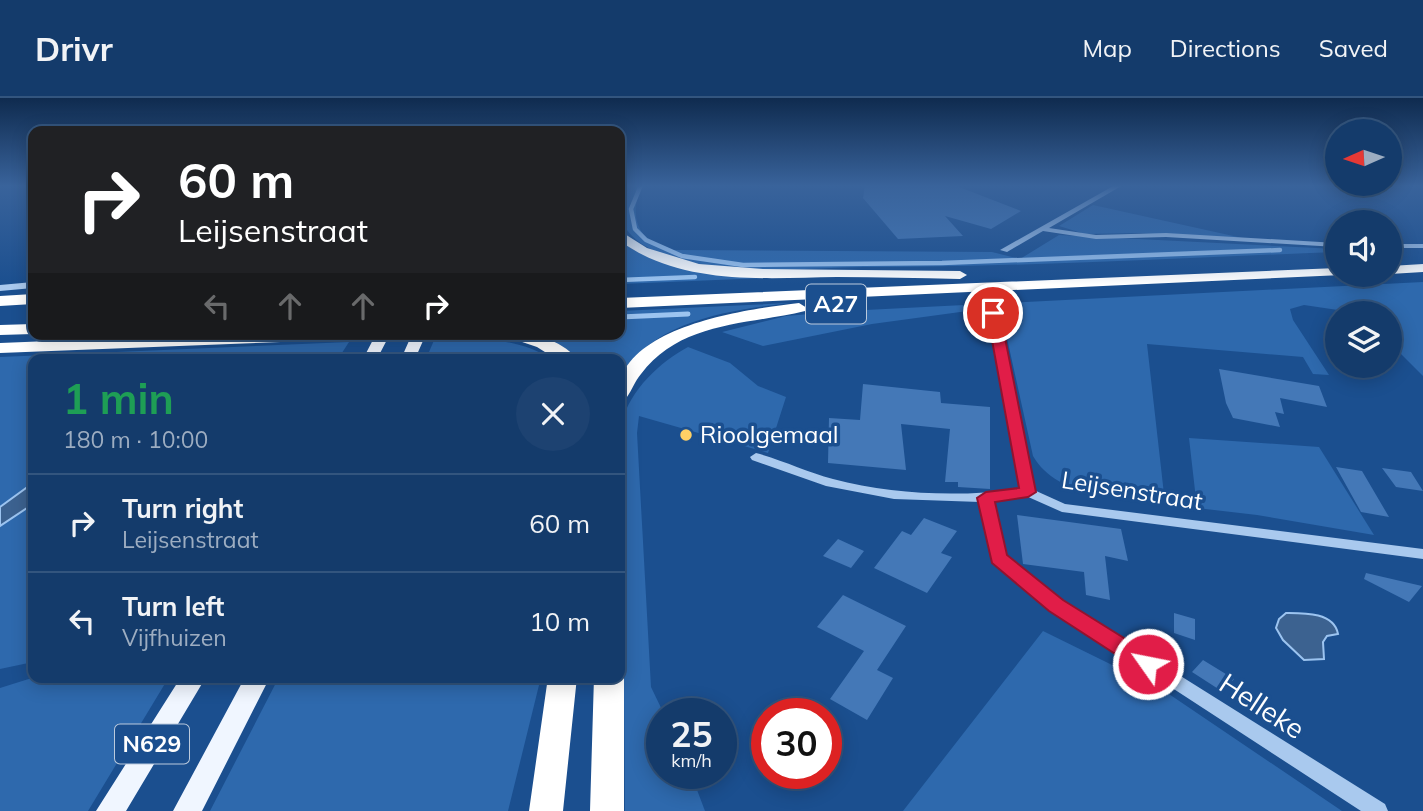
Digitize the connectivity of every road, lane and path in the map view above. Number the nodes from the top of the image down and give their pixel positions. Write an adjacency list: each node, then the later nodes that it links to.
1 (1063, 218): 2 (street)
2 (1044, 229): 4 (street); 7 (street)
3 (625, 239): 14 (highway, A27)
4 (1325, 244)
5 (1402, 246): 6 (street)
6 (1423, 246)
7 (1004, 250)
8 (1423, 257): 9 (highway)
9 (1402, 258)
10 (1325, 260): 14 (highway, A27)
11 (1423, 268): 12 (highway)
12 (1402, 269)
13 (1325, 273): 15 (highway, A27)
14 (969, 275): 18 (highway, A27)
15 (1080, 283): 21 (highway, A27); 31 (highway, A27)
16 (28, 285): 17 (street)
17 (0, 288)
18 (625, 290)
19 (28, 299): 20 (highway)
20 (0, 301)
21 (625, 303)
22 (993, 313): 33 (street)
23 (28, 315): 24 (highway)
24 (0, 317)
25 (28, 328): 26 (highway)
26 (0, 330)
27 (206, 340): 29 (highway)
28 (531, 340): 30 (highway)
29 (0, 348)
30 (560, 354)
31 (625, 386)
32 (757, 457): 34 (street, Leijsenstraat)
33 (1028, 492): 34 (street, Leijsenstraat); 35 (street, Leijsenstraat)
34 (986, 498): 44 (street, Helleke)
35 (1423, 554)
36 (190, 683): 40 (main road, N629)
37 (255, 683): 41 (main road, N629)
38 (562, 683): 42 (highway)
39 (609, 683): 43 (highway)
40 (110, 811)
41 (187, 811)
42 (546, 811)
43 (607, 811)
44 (1378, 811)

